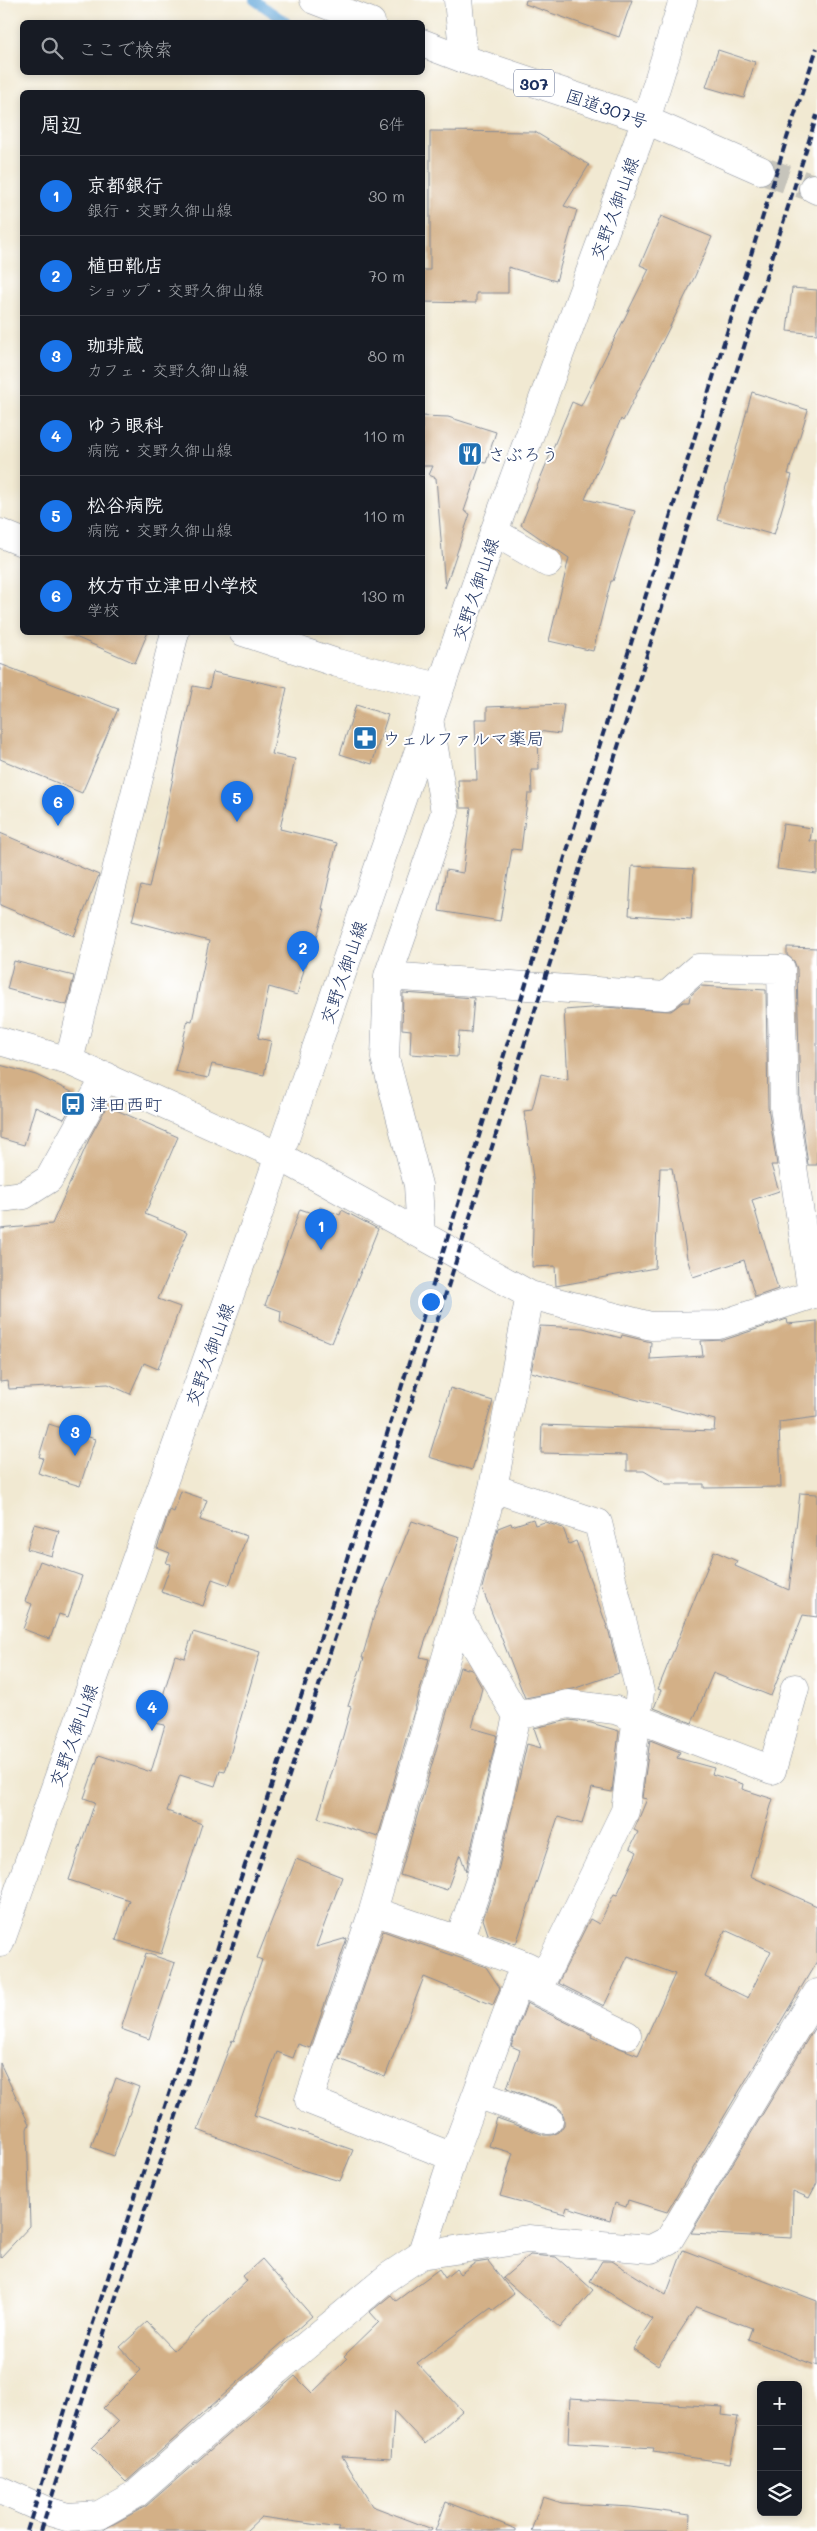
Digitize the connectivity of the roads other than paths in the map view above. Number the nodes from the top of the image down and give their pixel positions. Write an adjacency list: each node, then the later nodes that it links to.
1 (314, 0): 4 (main road)
2 (458, 0): 6 (main road)
3 (684, 0): 7 (main road, 交野久御山線)
4 (366, 20)
5 (425, 44): 6 (main road, 国道307号 / 307)
6 (464, 60): 7 (main road, 国道307号 / 307)
7 (646, 120): 8 (main road, 国道307号 / 307); 9 (main road, 交野久御山線)
8 (760, 170)
9 (494, 532): 12 (main road); 15 (main road, 交野久御山線)
10 (0, 533): 11 (main road)
11 (20, 541)
12 (548, 563)
13 (175, 635): 19 (main road)
14 (252, 635): 15 (main road)
15 (440, 687): 16 (main road, 交野久御山線)
16 (430, 719): 17 (main road); 21 (main road, 交野久御山線)
17 (388, 976): 23 (main road); 24 (main road)
18 (0, 1041): 19 (main road)
19 (69, 1061): 20 (main road)
20 (106, 1076): 21 (main road); 22 (main road)
21 (280, 1156): 23 (main road); 31 (main road, 交野久御山線)
22 (0, 1198)
23 (421, 1234): 25 (main road)
24 (815, 1294): 25 (main road)
25 (530, 1295): 26 (main road)
26 (493, 1488): 27 (main road); 30 (main road)
27 (458, 1616): 29 (main road); 32 (main road)
28 (795, 1688): 30 (main road)
29 (517, 1716): 30 (main road); 33 (main road)
30 (636, 1719): 35 (main road)
31 (9, 1884): 34 (main road, 交野久御山線)
32 (373, 1911): 33 (main road); 40 (main road)
33 (459, 1940): 35 (main road)
34 (0, 1943)
35 (521, 1973): 37 (main road); 38 (main road)
36 (817, 1995): 41 (main road)
37 (628, 2036)
38 (477, 2094): 39 (main road); 40 (main road)
39 (549, 2120)
40 (453, 2157): 41 (main road)
41 (421, 2255): 43 (main road)
42 (0, 2490): 43 (main road)
43 (91, 2523)

